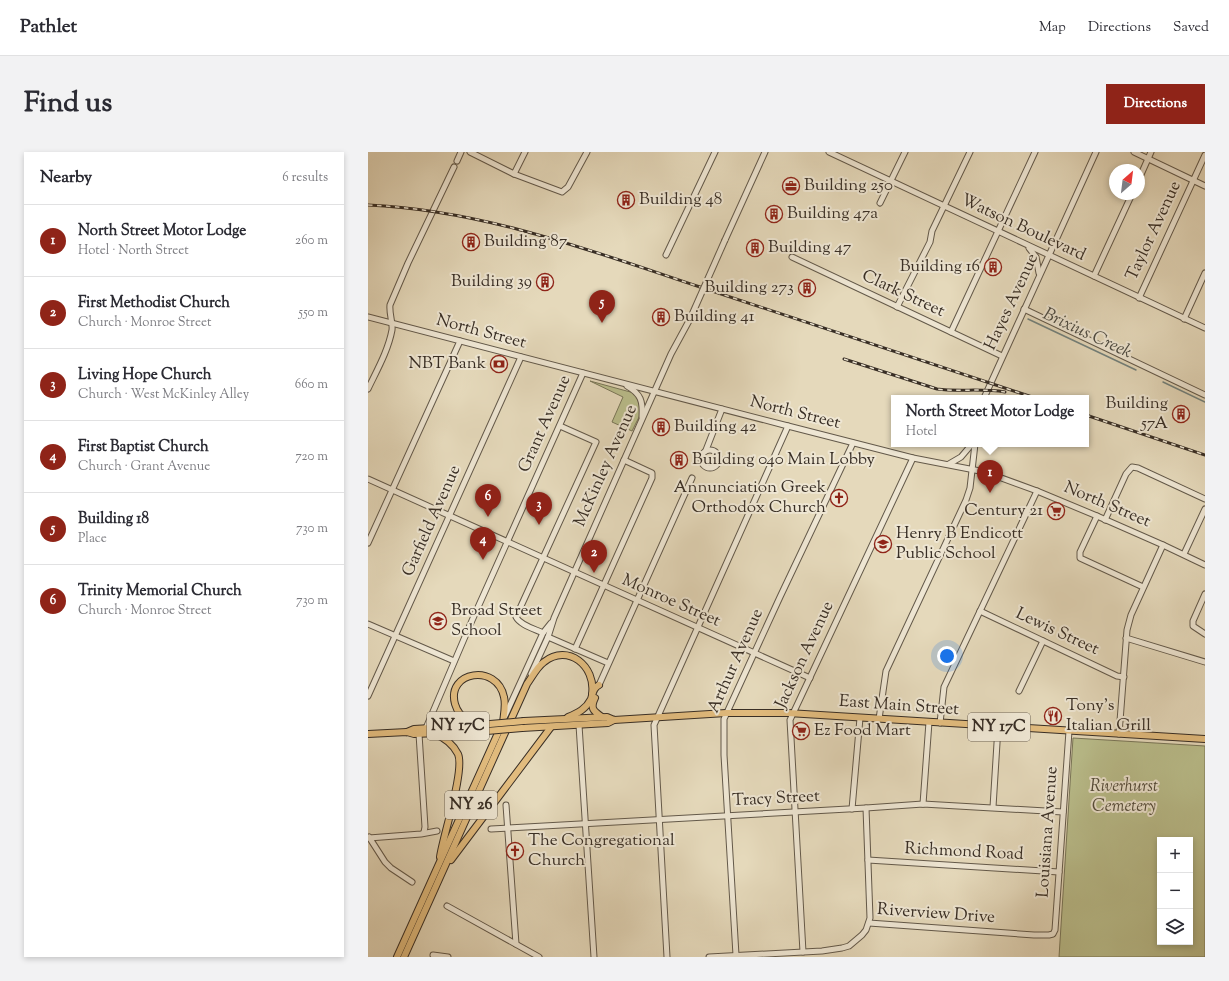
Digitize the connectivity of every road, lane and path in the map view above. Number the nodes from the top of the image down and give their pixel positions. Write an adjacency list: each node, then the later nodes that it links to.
1 (455, 152): 2 (street)
2 (461, 152)
3 (470, 152): 20 (street)
4 (524, 152): 20 (street)
5 (587, 152): 20 (street)
6 (715, 152): 29 (street)
7 (765, 152): 49 (street, McKinley Avenue, bridge)
8 (829, 152): 15 (street, Watson Boulevard)
9 (906, 152): 22 (street)
10 (970, 152): 26 (street)
11 (1034, 152): 27 (street)
12 (1096, 152): 30 (street, Hayes Avenue)
13 (1134, 152): 17 (street)
14 (1151, 152): 17 (street)
15 (839, 154): 22 (street, Watson Boulevard)
16 (1205, 155): 21 (street, Taylor Avenue)
17 (1148, 159): 18 (street); 21 (street)
18 (1145, 165)
19 (454, 167): 40 (street)
20 (514, 174)
21 (1193, 180): 23 (street); 35 (street, Taylor Avenue)
22 (891, 182): 25 (street); 26 (street, Watson Boulevard)
23 (1205, 186)
24 (1129, 200): 34 (street)
25 (880, 202)
26 (943, 206): 27 (street, Watson Boulevard); 36 (street)
27 (997, 231): 28 (street, Watson Boulevard); 42 (street)
28 (1026, 244): 30 (street, Watson Boulevard); 32 (street)
29 (666, 255)
30 (1049, 255): 32 (street, Hayes Avenue); 34 (street, Watson Boulevard)
31 (792, 257): 36 (street, Clark Street)
32 (1039, 274): 37 (street, Hayes Avenue)
33 (1205, 274): 39 (street)
34 (1094, 276): 35 (street, Watson Boulevard)
35 (1139, 298): 39 (street, Watson Boulevard)
36 (897, 308): 42 (street, Clark Street)
37 (1024, 309): 44 (street, Hayes Avenue); 51 (street)
38 (368, 317): 40 (street, North Street)
39 (1184, 318): 41 (street, Watson Boulevard)
40 (393, 323): 43 (street, North Street); 48 (street)
41 (1205, 328)
42 (951, 332): 44 (street, Clark Street)
43 (460, 341): 45 (street, North Street); 66 (street)
44 (1002, 356): 50 (street, Hayes Avenue)
45 (521, 357): 46 (street, North Street); 70 (street, Garfield Avenue)
46 (583, 373): 47 (street, North Street); 54 (street, Grant Avenue)
47 (621, 382): 49 (street, North Street); 53 (street)
48 (368, 389)
49 (655, 392): 52 (street, North Street); 53 (street, McKinley Avenue)
50 (985, 395)
51 (1205, 395)
52 (722, 409): 55 (street, North Street); 59 (street)
53 (642, 419): 61 (street, McKinley Avenue)
54 (560, 426): 74 (street, Grant Avenue); 77 (street)
55 (788, 426): 56 (street, North Street); 86 (street)
56 (853, 442): 60 (street, North Street); 93 (street, Arthur Avenue)
57 (969, 447): 62 (street)
58 (975, 447): 63 (street)
59 (706, 450)
60 (913, 458): 62 (street, North Street); 98 (street, Jackson Avenue)
61 (624, 460): 79 (street, McKinley Avenue); 80 (street)
62 (949, 464): 63 (street, North Street)
63 (972, 469): 67 (street, North Street); 110 (street)
64 (692, 478): 83 (street)
65 (368, 479): 66 (street, Monroe Street)
66 (392, 490): 70 (street, Monroe Street); 73 (street)
67 (1037, 491): 71 (street, North Street); 84 (street)
68 (1205, 499): 72 (street)
69 (1205, 509): 76 (street)
70 (449, 516): 74 (street, Monroe Street); 89 (street, Garfield Avenue)
71 (1097, 516): 72 (street, North Street); 81 (street)
72 (1105, 520): 75 (street, North Street)
73 (368, 543)
74 (508, 543): 77 (street, Monroe Street); 94 (street, Grant Avenue)
75 (1162, 544): 76 (street, North Street); 81 (street)
76 (1184, 554): 78 (street, North Street)
77 (542, 558): 79 (street, Monroe Street); 88 (street)
78 (1205, 565)
79 (574, 572): 80 (street, Monroe Street); 88 (street, McKinley Avenue)
80 (604, 586): 83 (street, Monroe Street); 92 (street)
81 (1143, 587): 90 (street)
82 (1205, 594): 87 (street)
83 (636, 601): 86 (street, Monroe Street); 95 (street)
84 (980, 611): 91 (street, Lewis Street); 114 (street)
85 (368, 624): 89 (street)
86 (697, 628): 93 (street, Monroe Street); 107 (street)
87 (1205, 634)
88 (546, 635): 92 (street); 99 (street, McKinley Avenue); 112 (street, McKinley Avenue)
89 (396, 636): 94 (street); 103 (street, Garfield Avenue)
90 (1126, 638): 96 (street); 97 (street)
91 (1043, 641): 97 (street, Lewis Street); 101 (street)
92 (575, 649): 95 (street)
93 (754, 653): 98 (street, Monroe Street); 104 (street, Arthur Avenue)
94 (454, 661): 119 (street, Grant Avenue)
95 (608, 662): 100 (street)
96 (1205, 662)
97 (1124, 677): 125 (street)
98 (810, 678): 105 (street, Jackson Avenue)
99 (527, 684): 102 (main road, NY 26); 145 (main road, NY 26)
100 (599, 685): 102 (main road); 106 (main road)
101 (1019, 691)
102 (592, 694): 109 (main road)
103 (368, 696)
104 (726, 713): 105 (main road, East Main Street / NY 17C); 107 (main road, East Main Street / NY 17C); 134 (street, Arthur Avenue)
105 (793, 714): 108 (main road, East Main Street / NY 17C); 132 (street, Jackson Avenue)
106 (602, 717): 109 (main road, East Main Street / NY 17C); 111 (main road, East Main Street / NY 17C)
107 (657, 718): 111 (main road, East Main Street / NY 17C); 135 (street)
108 (860, 718): 110 (main road, East Main Street / NY 17C); 131 (street)
109 (563, 719): 115 (main road, East Main Street / NY 17C, bridge)
110 (879, 719): 113 (main road, East Main Street / NY 17C)
111 (614, 720): 116 (main road, East Main Street / NY 17C)
112 (502, 722): 115 (main road); 143 (main road)
113 (929, 722): 114 (main road, East Main Street / NY 17C); 127 (street)
114 (940, 723): 117 (main road, East Main Street / NY 17C)
115 (490, 724): 119 (main road, East Main Street / NY 17C)
116 (579, 725): 118 (main road, East Main Street / NY 17C); 136 (street)
117 (998, 726): 120 (main road, East Main Street / NY 17C); 129 (street)
118 (550, 727): 124 (main road, East Main Street / NY 17C, bridge); 145 (main road)
119 (426, 728): 121 (main road, East Main Street / NY 17C)
120 (1069, 731): 125 (main road, East Main Street / NY 17C); 133 (street, Louisiana Avenue)
121 (407, 732): 122 (main road, East Main Street / NY 17C); 123 (main road, East Main Street / NY 17C)
122 (368, 734)
123 (419, 734): 124 (main road, East Main Street / NY 17C); 140 (street)
124 (436, 734): 143 (main road, NY 26)
125 (1119, 734): 126 (main road, East Main Street / NY 17C)
126 (1205, 739)
127 (923, 804): 129 (street, Tracy Street); 130 (street, Tracy Street)
128 (506, 805): 137 (street)
129 (993, 807): 133 (street, Tracy Street)
130 (866, 808): 131 (street, Tracy Street); 142 (street)
131 (852, 809): 132 (street, Tracy Street)
132 (796, 812): 134 (street, Tracy Street); 151 (street, Jackson Avenue)
133 (1062, 812): 144 (street, Louisiana Avenue)
134 (728, 815): 135 (street, Tracy Street); 153 (street, Arthur Avenue)
135 (659, 819): 136 (street, Tracy Street); 159 (street)
136 (584, 824): 137 (street, Tracy Street); 158 (street)
137 (508, 828): 138 (street, Tracy Street); 150 (street)
138 (491, 829)
139 (437, 831): 140 (street)
140 (424, 832): 141 (street)
141 (369, 837): 146 (street)
142 (868, 860): 144 (street, Richmond Road); 148 (street)
143 (438, 868): 154 (main road, NY 26)
144 (1059, 872): 149 (street, Louisiana Avenue)
145 (440, 878): 155 (main road, NY 26)
146 (412, 882)
147 (447, 906): 150 (street)
148 (869, 923): 149 (street, Riverview Drive); 151 (street, Riverview Drive)
149 (1053, 934)
150 (516, 944): 157 (street)
151 (803, 952): 153 (street, Riverview Drive)
152 (433, 954): 156 (street)
153 (736, 955): 160 (street, Riverview Drive)
154 (396, 957)
155 (404, 957)
156 (448, 957)
157 (539, 957)
158 (594, 957)
159 (667, 957)
160 (709, 957)

